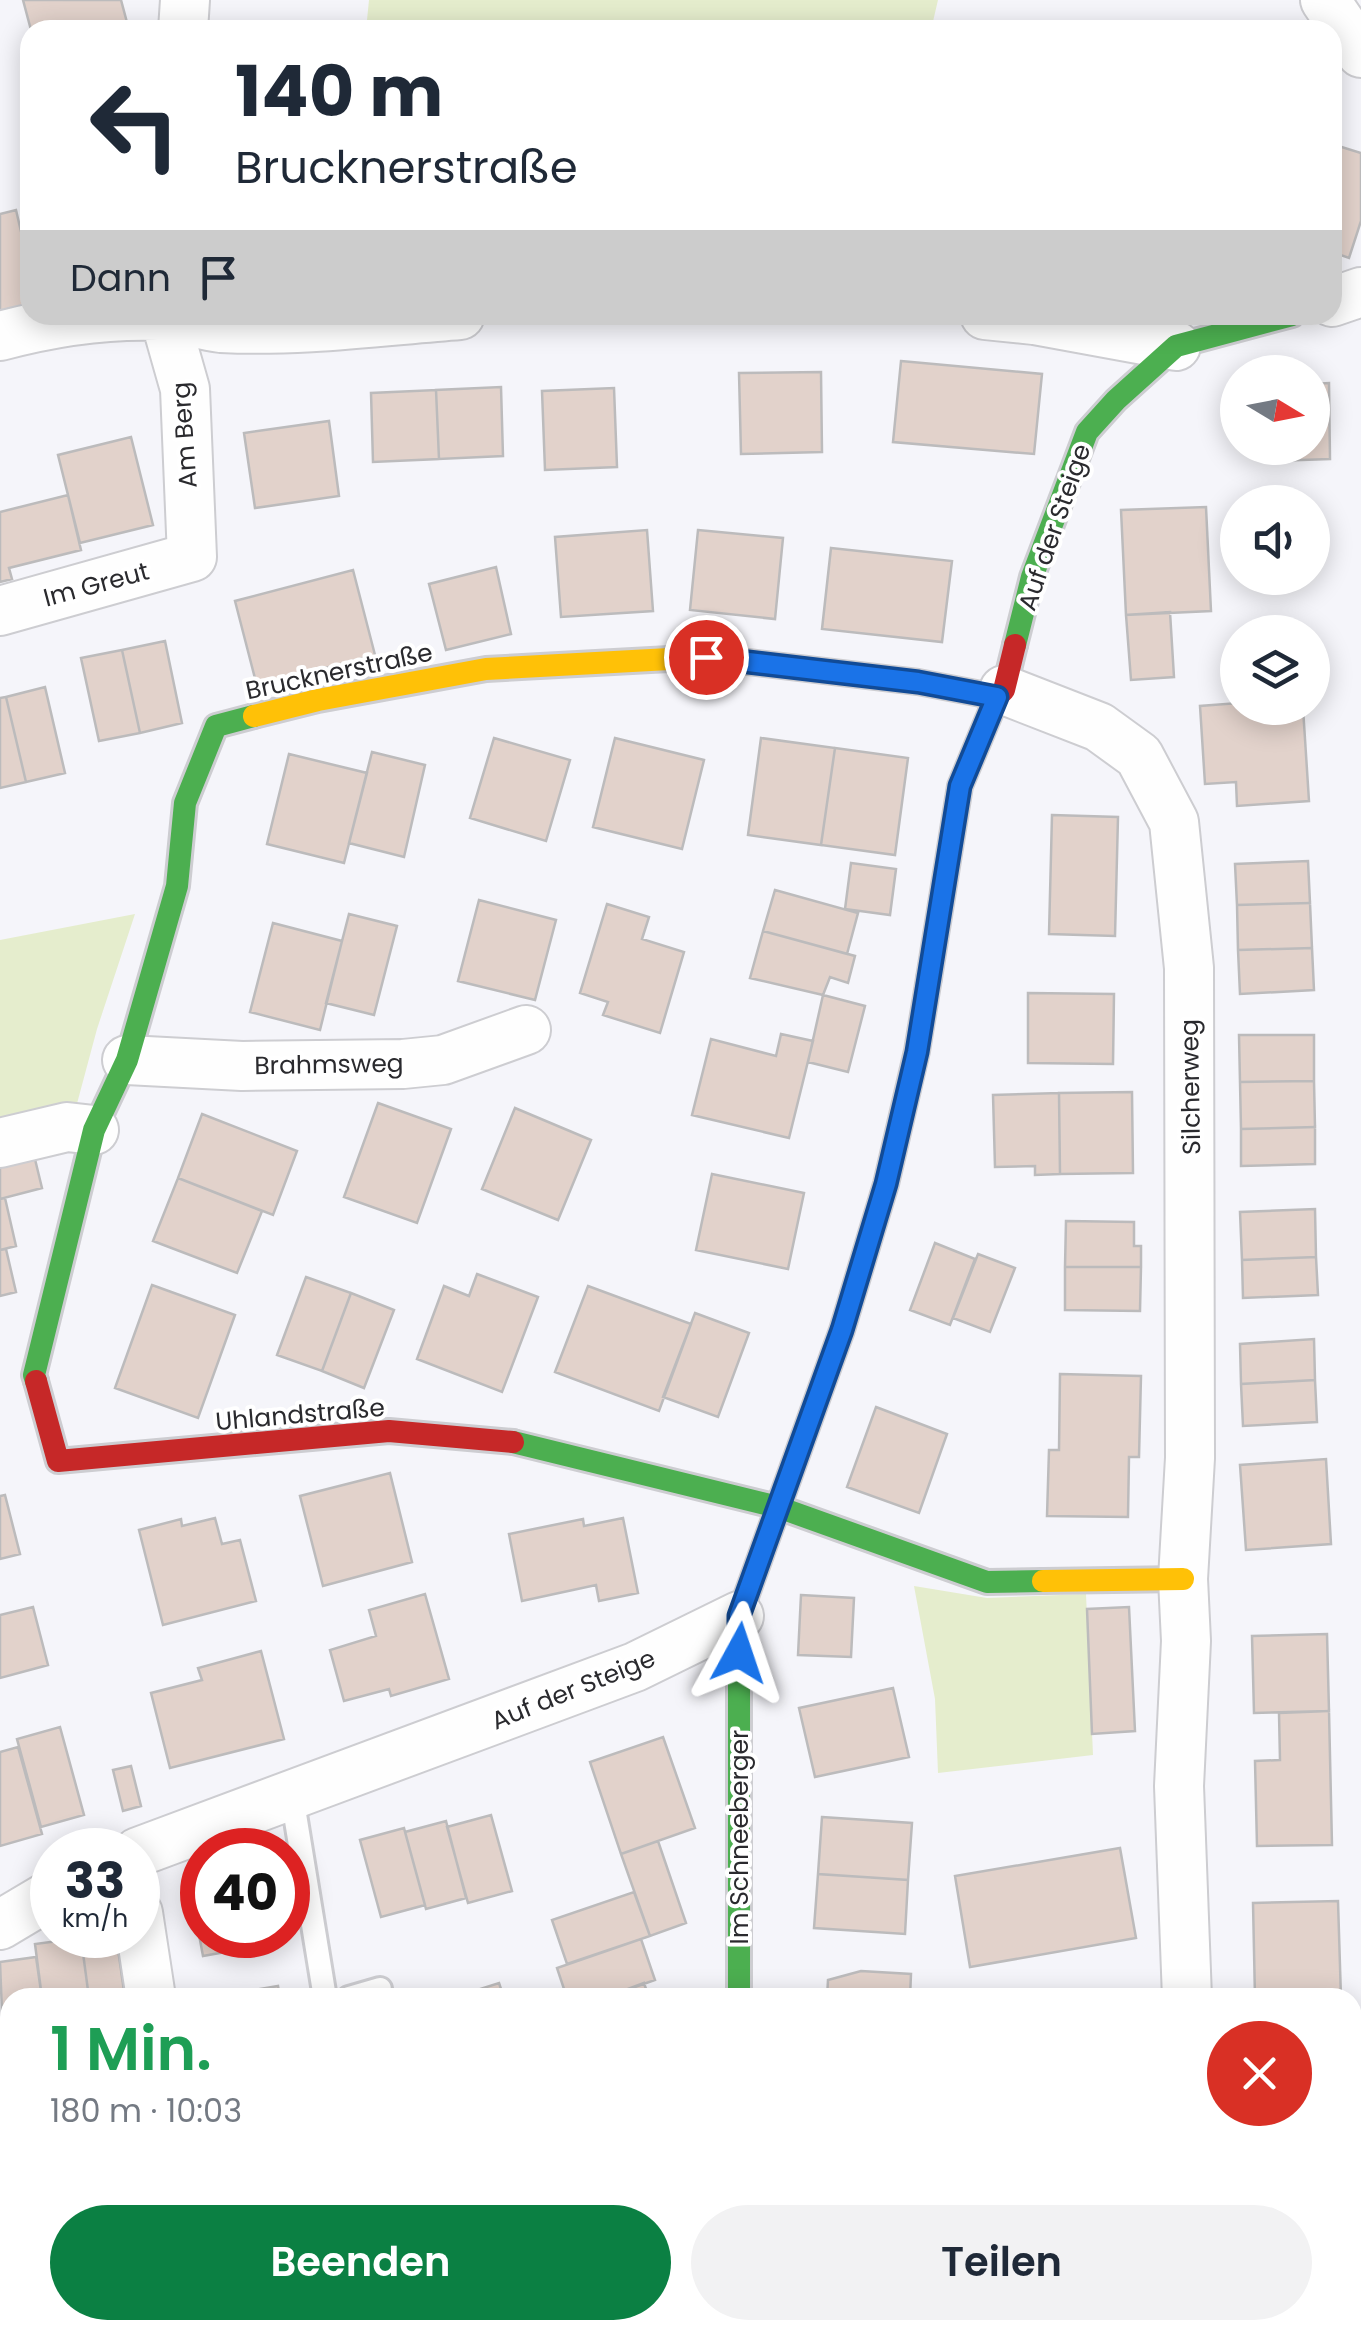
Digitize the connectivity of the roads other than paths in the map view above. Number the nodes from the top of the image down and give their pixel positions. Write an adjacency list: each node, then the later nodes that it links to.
1 (1342, 25): 2 (street)
2 (1361, 53)
3 (44, 325): 9 (street)
4 (166, 325): 11 (street, Am Berg)
5 (204, 325): 6 (street)
6 (317, 325)
7 (1061, 325): 10 (street)
8 (1255, 325): 10 (street, Auf der Steige)
9 (0, 336)
10 (1176, 346): 13 (street, Auf der Steige)
11 (192, 558): 12 (street, Im Greut)
12 (0, 611)
13 (1000, 694): 15 (street, Brucknerstraße); 19 (street, Auf der Steige); 20 (street, Silcherweg)
14 (526, 1030): 15 (street, Brahmsweg)
15 (127, 1060): 16 (street, Brucknerstraße)
16 (94, 1130): 17 (street); 18 (street, Brucknerstraße)
17 (0, 1143)
18 (58, 1462): 19 (street, Uhlandstraße)
19 (778, 1507): 20 (street); 21 (street, Auf der Steige)
20 (1182, 1579): 30 (street, Silcherweg)
21 (739, 1616): 22 (street, Auf der Steige); 29 (street, Im Schneeberger)
22 (292, 1796): 23 (street, Auf der Steige); 28 (lane)
23 (160, 1844)
24 (30, 1907): 25 (street)
25 (0, 1925)
26 (145, 1958): 27 (street)
27 (149, 1988)
28 (323, 1988)
29 (739, 1988)
30 (1187, 1988)

